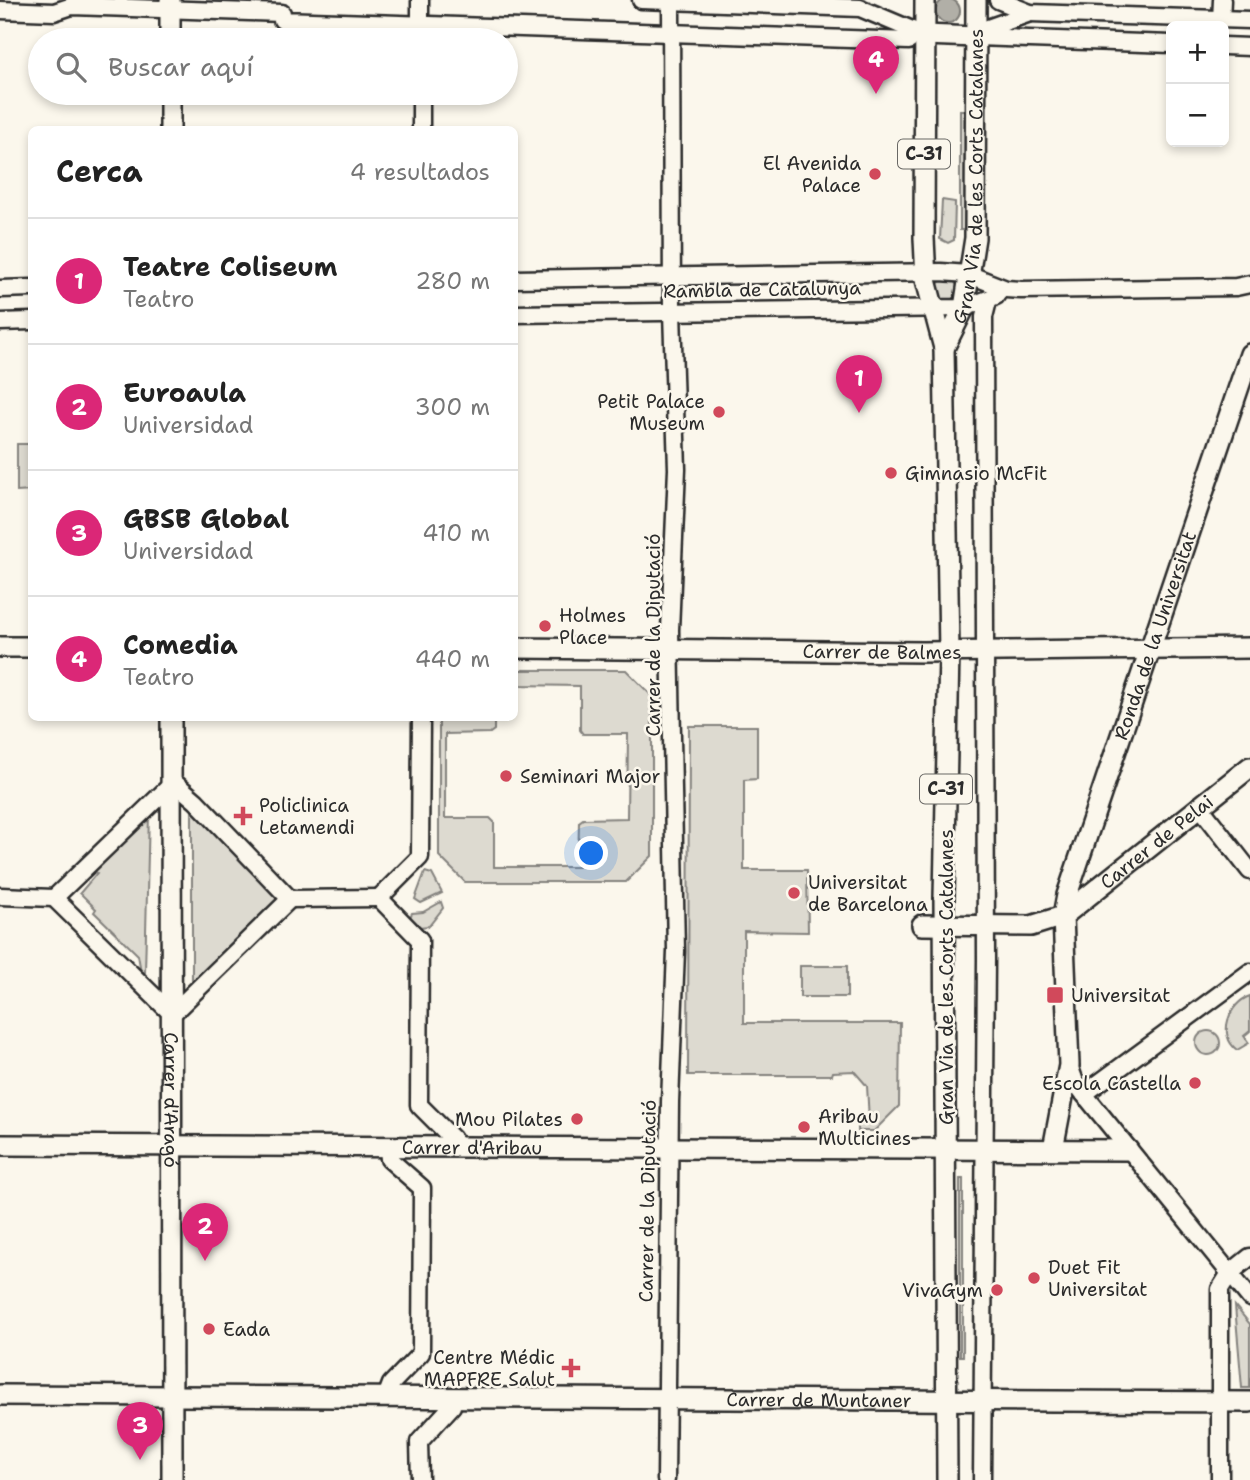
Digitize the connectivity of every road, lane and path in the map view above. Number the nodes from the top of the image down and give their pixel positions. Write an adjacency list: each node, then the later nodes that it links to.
1 (420, 0): 15 (street)
2 (641, 0): 8 (street)
3 (881, 0): 10 (street)
4 (925, 0): 20 (main road, Gran Via de les Corts Catalanes / C-31)
5 (976, 0): 19 (main road, Gran Via de les Corts Catalanes / C-31)
6 (998, 0): 12 (street)
7 (1222, 0): 13 (street)
8 (671, 1): 10 (street); 18 (street, Carrer de la Diputació)
9 (170, 5): 11 (street); 15 (street); 16 (main road)
10 (860, 8): 20 (street)
11 (0, 10)
12 (1030, 13): 13 (street); 19 (street)
13 (1221, 20): 14 (street)
14 (1250, 20)
15 (420, 23): 17 (street); 18 (street)
16 (170, 28)
17 (420, 28)
18 (671, 32): 20 (street); 30 (street, Carrer de la Diputació)
19 (976, 37): 20 (main road); 21 (street); 29 (main road, Gran Via de les Corts Catalanes / C-31)
20 (916, 38): 28 (main road, Gran Via de les Corts Catalanes / C-31)
21 (1166, 44)
22 (1229, 46): 23 (street)
23 (1250, 47)
24 (170, 105): 26 (main road)
25 (421, 105): 27 (street)
26 (170, 126)
27 (421, 126)
28 (925, 273): 29 (street, Rambla de Catalunya); 30 (street, Rambla de Catalunya); 38 (main road, Gran Via de les Corts Catalanes / C-31)
29 (968, 274): 35 (street, Rambla de Catalunya); 37 (main road, Gran Via de les Corts Catalanes / C-31)
30 (672, 278): 31 (street, Rambla de Catalunya); 39 (street, Carrer de la Diputació)
31 (518, 279)
32 (1250, 284): 35 (street, Rambla de Catalunya)
33 (28, 288): 34 (street)
34 (0, 289)
35 (1006, 289): 36 (street, Rambla de Catalunya)
36 (988, 301): 37 (street, Rambla de Catalunya); 51 (street)
37 (964, 308): 38 (street, Rambla de Catalunya); 43 (main road, Gran Via de les Corts Catalanes / C-31)
38 (931, 309): 39 (street, Rambla de Catalunya); 43 (main road, Gran Via de les Corts Catalanes / C-31)
39 (672, 312): 40 (street, Rambla de Catalunya); 49 (street, Carrer de la Diputació)
40 (518, 314)
41 (28, 321): 42 (street)
42 (0, 322)
43 (944, 348): 52 (main road, Gran Via de les Corts Catalanes / C-31)
44 (1250, 354): 50 (main road, Ronda de la Universitat)
45 (0, 647): 46 (main road)
46 (28, 647)
47 (518, 648): 49 (main road, Carrer de Balmes)
48 (1250, 648): 50 (main road, Carrer de Balmes)
49 (670, 649): 52 (main road, Carrer de Balmes); 75 (street, Carrer de la Diputació)
50 (1151, 650): 51 (main road, Carrer de Balmes); 63 (main road, Ronda de la Universitat)
51 (984, 651): 52 (main road, Carrer de Balmes); 66 (street)
52 (949, 652): 65 (main road, Gran Via de les Corts Catalanes / C-31)
53 (171, 721): 56 (main road, Carrer d'Aragó)
54 (421, 721): 61 (street)
55 (1250, 766): 57 (main road, Carrer de Pelai)
56 (174, 782): 60 (street); 62 (street); 68 (main road, Carrer d'Aragó)
57 (1200, 807): 58 (street); 63 (main road, Carrer de Pelai)
58 (1250, 871)
59 (0, 896): 60 (street)
60 (54, 898): 68 (street)
61 (379, 898): 62 (street); 73 (street)
62 (290, 899): 68 (street)
63 (1063, 916): 66 (main road); 69 (main road)
64 (922, 925): 65 (main road)
65 (944, 926): 66 (main road); 78 (main road, Gran Via de les Corts Catalanes / C-31)
66 (985, 926): 76 (street)
67 (1250, 972): 70 (street)
68 (172, 1014): 72 (main road, Carrer d'Aragó)
69 (1069, 1065): 70 (street); 77 (main road)
70 (1084, 1094): 79 (street)
71 (0, 1145): 72 (main road, Carrer d'Aribau)
72 (172, 1146): 74 (main road, Carrer d'Aribau); 84 (main road, Carrer d'Aragó)
73 (453, 1148): 74 (main road, Carrer d'Aribau); 75 (main road, Carrer d'Aribau)
74 (388, 1149): 86 (street)
75 (669, 1149): 78 (main road, Carrer d'Aribau); 87 (street, Carrer de la Diputació)
76 (984, 1149): 77 (main road, Carrer d'Aribau); 78 (main road, Carrer d'Aribau); 89 (street)
77 (1053, 1149): 79 (main road, Carrer d'Aribau)
78 (945, 1150): 88 (main road, Gran Via de les Corts Catalanes / C-31)
79 (1128, 1150): 81 (street)
80 (1250, 1257): 81 (street)
81 (1230, 1273): 82 (street); 90 (street)
82 (1250, 1297)
83 (0, 1395): 84 (main road, Carrer de Muntaner)
84 (172, 1395): 86 (main road, Carrer de Muntaner); 92 (main road, Carrer d'Aragó)
85 (454, 1396): 86 (main road, Carrer de Muntaner); 87 (main road, Carrer de Muntaner); 93 (street)
86 (386, 1397)
87 (667, 1397): 88 (main road, Carrer de Muntaner); 94 (street, Carrer de la Diputació)
88 (947, 1400): 89 (main road, Carrer de Muntaner); 95 (main road, Gran Via de les Corts Catalanes / C-31)
89 (982, 1402): 90 (main road, Carrer de Muntaner); 96 (street)
90 (1219, 1402): 91 (main road, Carrer de Muntaner); 97 (street)
91 (1250, 1402)
92 (172, 1480)
93 (420, 1480)
94 (666, 1480)
95 (947, 1480)
96 (982, 1480)
97 (1220, 1480)

